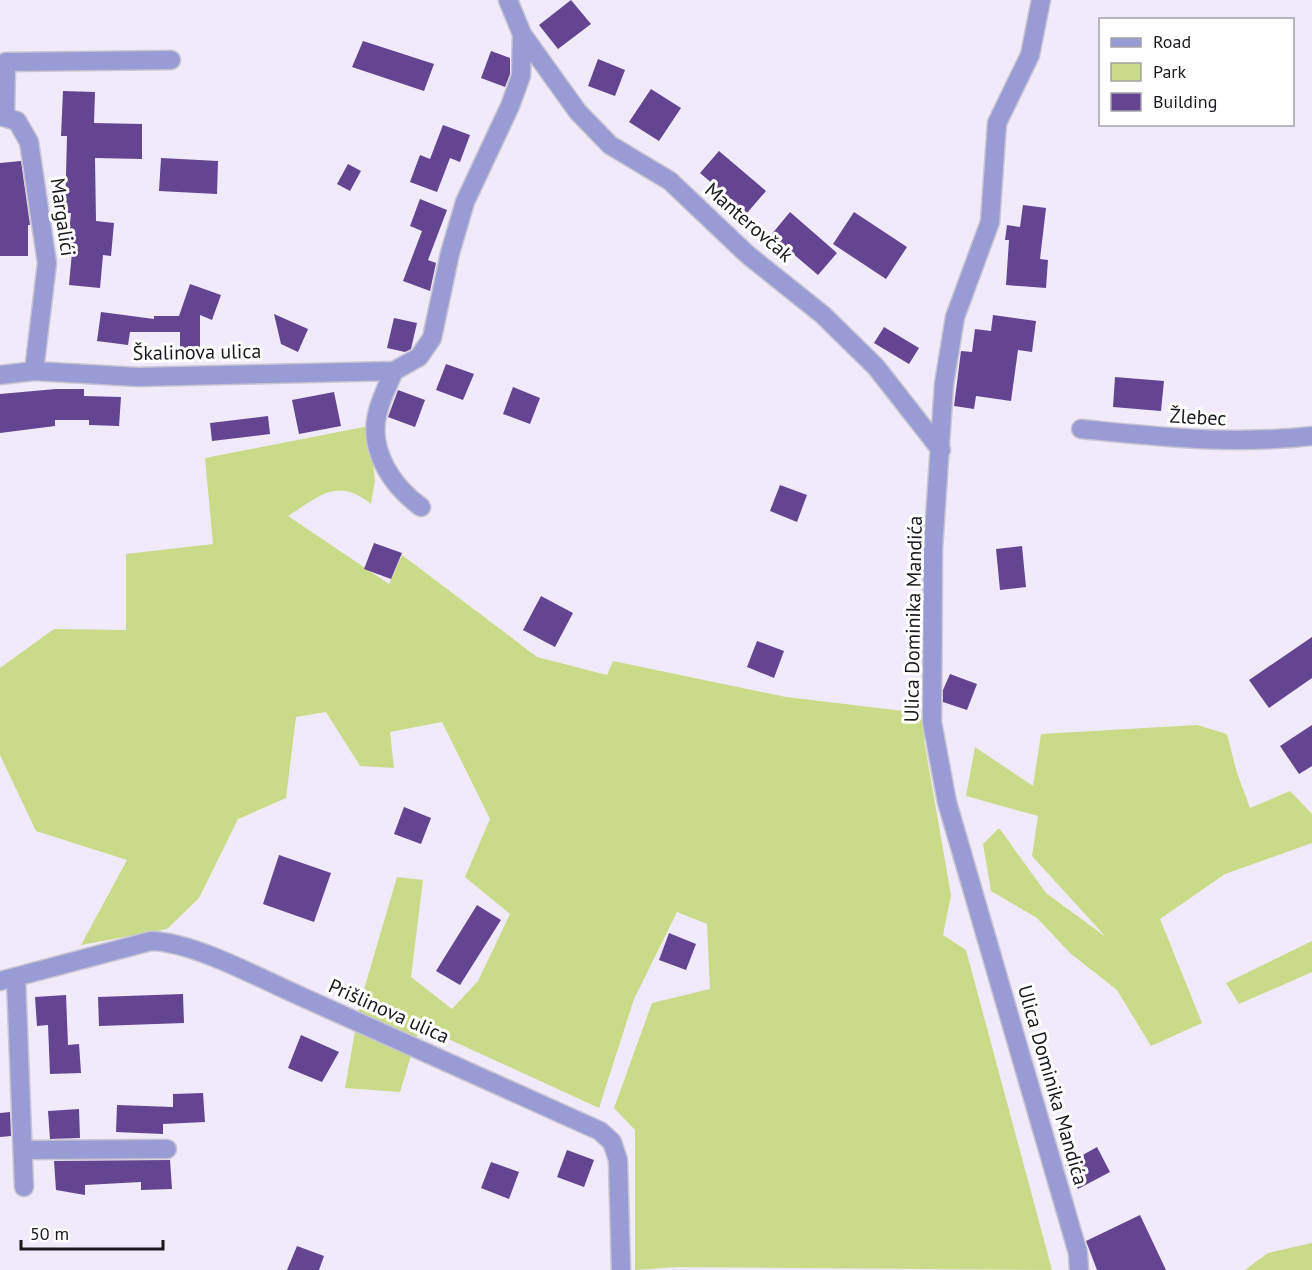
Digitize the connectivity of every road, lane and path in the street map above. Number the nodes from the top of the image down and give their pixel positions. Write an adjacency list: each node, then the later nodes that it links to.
1 (508, 0): 3 (street)
2 (1041, 0): 11 (street, Ulica Dominika Mandića)
3 (522, 34): 7 (street, Škalinova ulica); 11 (street, Manterovčak)
4 (171, 60): 5 (street, Margalići)
5 (2, 116): 6 (street, Margalići)
6 (34, 371): 7 (street, Škalinova ulica); 8 (street, Škalinova ulica)
7 (394, 371): 12 (street)
8 (0, 375)
9 (1081, 429): 10 (street, Žlebec)
10 (1312, 436)
11 (940, 450): 18 (street, Ulica Dominika Mandića)
12 (421, 507)
13 (8, 980): 15 (street, Prišlinova ulica); 17 (street, Prišlinova ulica)
14 (167, 1149): 15 (street)
15 (24, 1150): 16 (street, Prišlinova ulica)
16 (24, 1187)
17 (621, 1270)
18 (1079, 1270)

